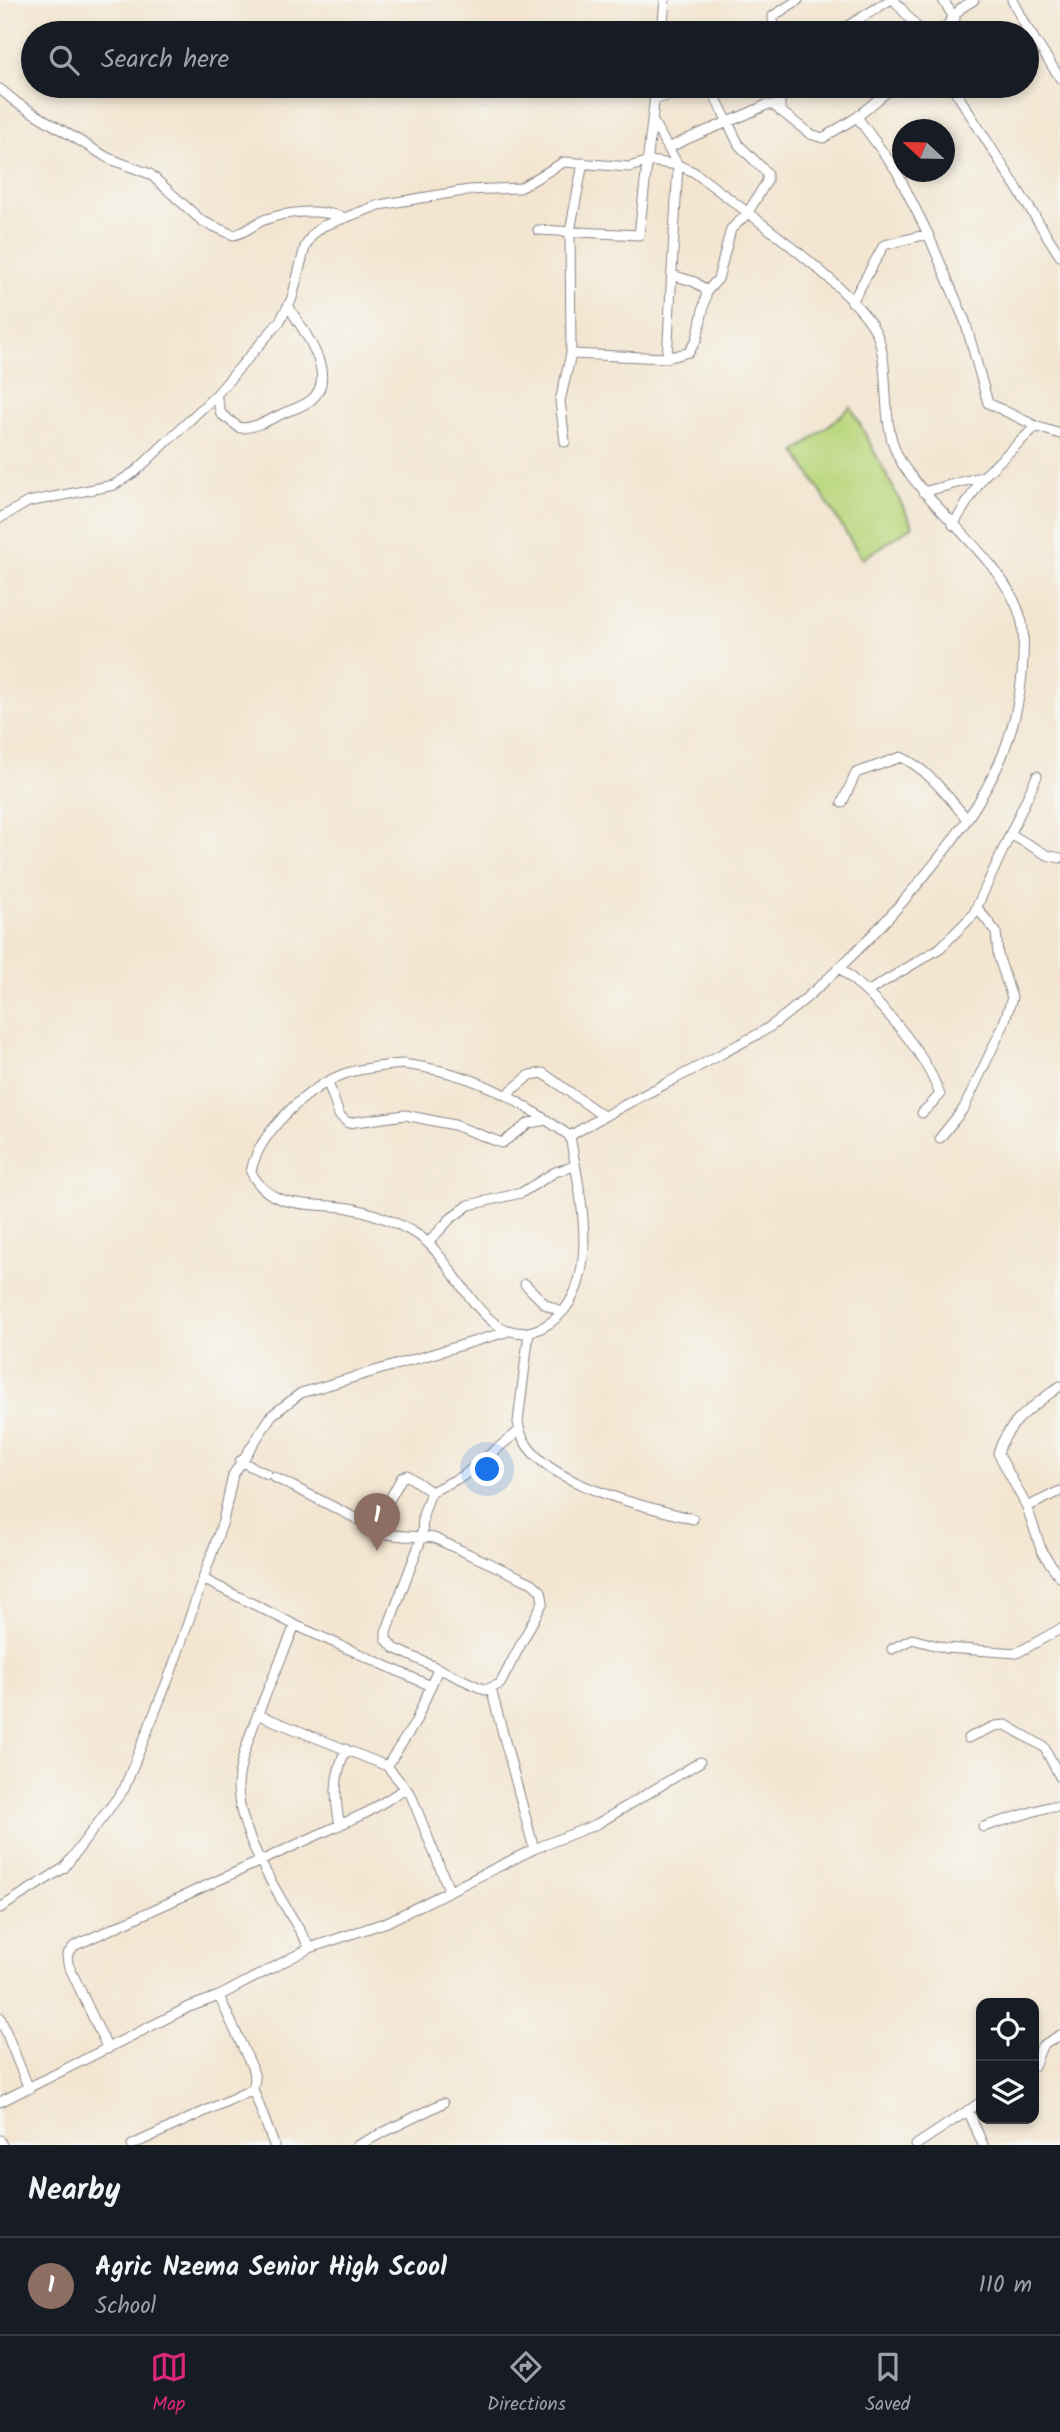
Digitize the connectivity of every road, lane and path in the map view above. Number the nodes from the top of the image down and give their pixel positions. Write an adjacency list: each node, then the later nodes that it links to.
1 (665, 0): 8 (street)
2 (798, 0): 9 (street)
3 (892, 0): 10 (street); 11 (street)
4 (943, 0): 7 (street)
5 (974, 0): 7 (street)
6 (1012, 0): 12 (street)
7 (955, 19)
8 (663, 21)
9 (773, 21)
10 (856, 21)
11 (911, 21)
12 (1023, 21)
13 (1039, 46): 14 (street)
14 (1060, 78)
15 (0, 89): 31 (street)
16 (659, 98): 21 (street)
17 (716, 98): 25 (street)
18 (780, 98): 22 (street)
19 (880, 98): 23 (street)
20 (960, 98): 35 (street)
21 (655, 99): 24 (street)
22 (780, 111): 23 (street); 25 (street)
23 (857, 117): 34 (street)
24 (652, 120): 26 (street); 27 (street)
25 (728, 124): 26 (street); 30 (street)
26 (668, 148): 29 (street)
27 (650, 161): 28 (street); 29 (street); 33 (street)
28 (583, 163): 31 (street); 33 (street)
29 (678, 165): 30 (street); 36 (street)
30 (747, 214): 37 (street); 38 (street)
31 (343, 217): 39 (street)
32 (538, 230): 33 (street)
33 (569, 231): 40 (street)
34 (928, 234): 38 (street); 43 (street)
35 (1060, 256)
36 (672, 275): 37 (street); 41 (street)
37 (706, 291): 41 (street)
38 (852, 302): 47 (street)
39 (289, 307): 42 (street); 42 (street)
40 (571, 354): 41 (street); 45 (street)
41 (667, 358)
42 (216, 395): 48 (street)
43 (1038, 427): 44 (street); 46 (street)
44 (1060, 434)
45 (565, 442)
46 (984, 476): 47 (street); 49 (street)
47 (923, 492): 49 (street)
48 (0, 518)
49 (953, 525): 52 (street)
50 (1037, 776): 53 (street)
51 (842, 803): 52 (street)
52 (967, 820): 56 (street)
53 (1010, 834): 54 (street); 55 (street)
54 (1060, 858)
55 (978, 909): 57 (street); 64 (street)
56 (839, 967): 57 (street); 61 (street)
57 (867, 992): 60 (street)
58 (328, 1082): 59 (street); 62 (street); 66 (street)
59 (507, 1094): 61 (street); 62 (street)
60 (922, 1113)
61 (603, 1116): 63 (street)
62 (547, 1120): 63 (street)
63 (570, 1136): 65 (street)
64 (940, 1138)
65 (575, 1166): 66 (street); 68 (street)
66 (428, 1243): 69 (street)
67 (525, 1284): 68 (street)
68 (561, 1312): 70 (street)
69 (506, 1332): 70 (street); 73 (street)
70 (529, 1332): 72 (street)
71 (1060, 1386): 76 (street)
72 (519, 1431): 75 (street); 77 (street)
73 (240, 1461): 78 (street); 81 (street)
74 (1060, 1491): 76 (street)
75 (431, 1492): 78 (street); 79 (street)
76 (1027, 1507): 80 (street)
77 (693, 1519)
78 (374, 1528): 79 (street)
79 (422, 1537): 85 (street); 87 (street)
80 (1060, 1577)
81 (203, 1579): 82 (street); 101 (street)
82 (295, 1625): 86 (street); 88 (street)
83 (1060, 1629): 84 (street)
84 (892, 1650)
85 (438, 1669): 86 (street); 87 (street)
86 (431, 1686): 92 (street)
87 (491, 1689): 98 (street)
88 (259, 1715): 90 (street); 99 (street)
89 (968, 1738): 93 (street)
90 (346, 1749): 92 (street); 96 (street)
91 (700, 1762): 98 (street)
92 (387, 1766): 94 (street)
93 (1060, 1777)
94 (406, 1788): 96 (street); 100 (street)
95 (1060, 1807): 97 (street)
96 (340, 1825): 99 (street)
97 (983, 1827)
98 (534, 1849): 100 (street)
99 (262, 1862): 102 (street); 106 (street)
100 (449, 1890): 102 (street)
101 (0, 1908)
102 (310, 1948): 103 (street)
103 (219, 1996): 106 (street); 109 (street)
104 (0, 2017): 108 (street)
105 (1060, 2035): 107 (street)
106 (108, 2049): 108 (street)
107 (1036, 2061)
108 (29, 2089): 110 (street)
109 (253, 2089): 114 (street); 115 (street)
110 (0, 2102)
111 (443, 2103): 116 (street)
112 (976, 2105): 113 (street)
113 (968, 2110): 117 (street); 118 (street)
114 (132, 2145)
115 (274, 2145)
116 (358, 2145)
117 (916, 2145)
118 (983, 2145)

